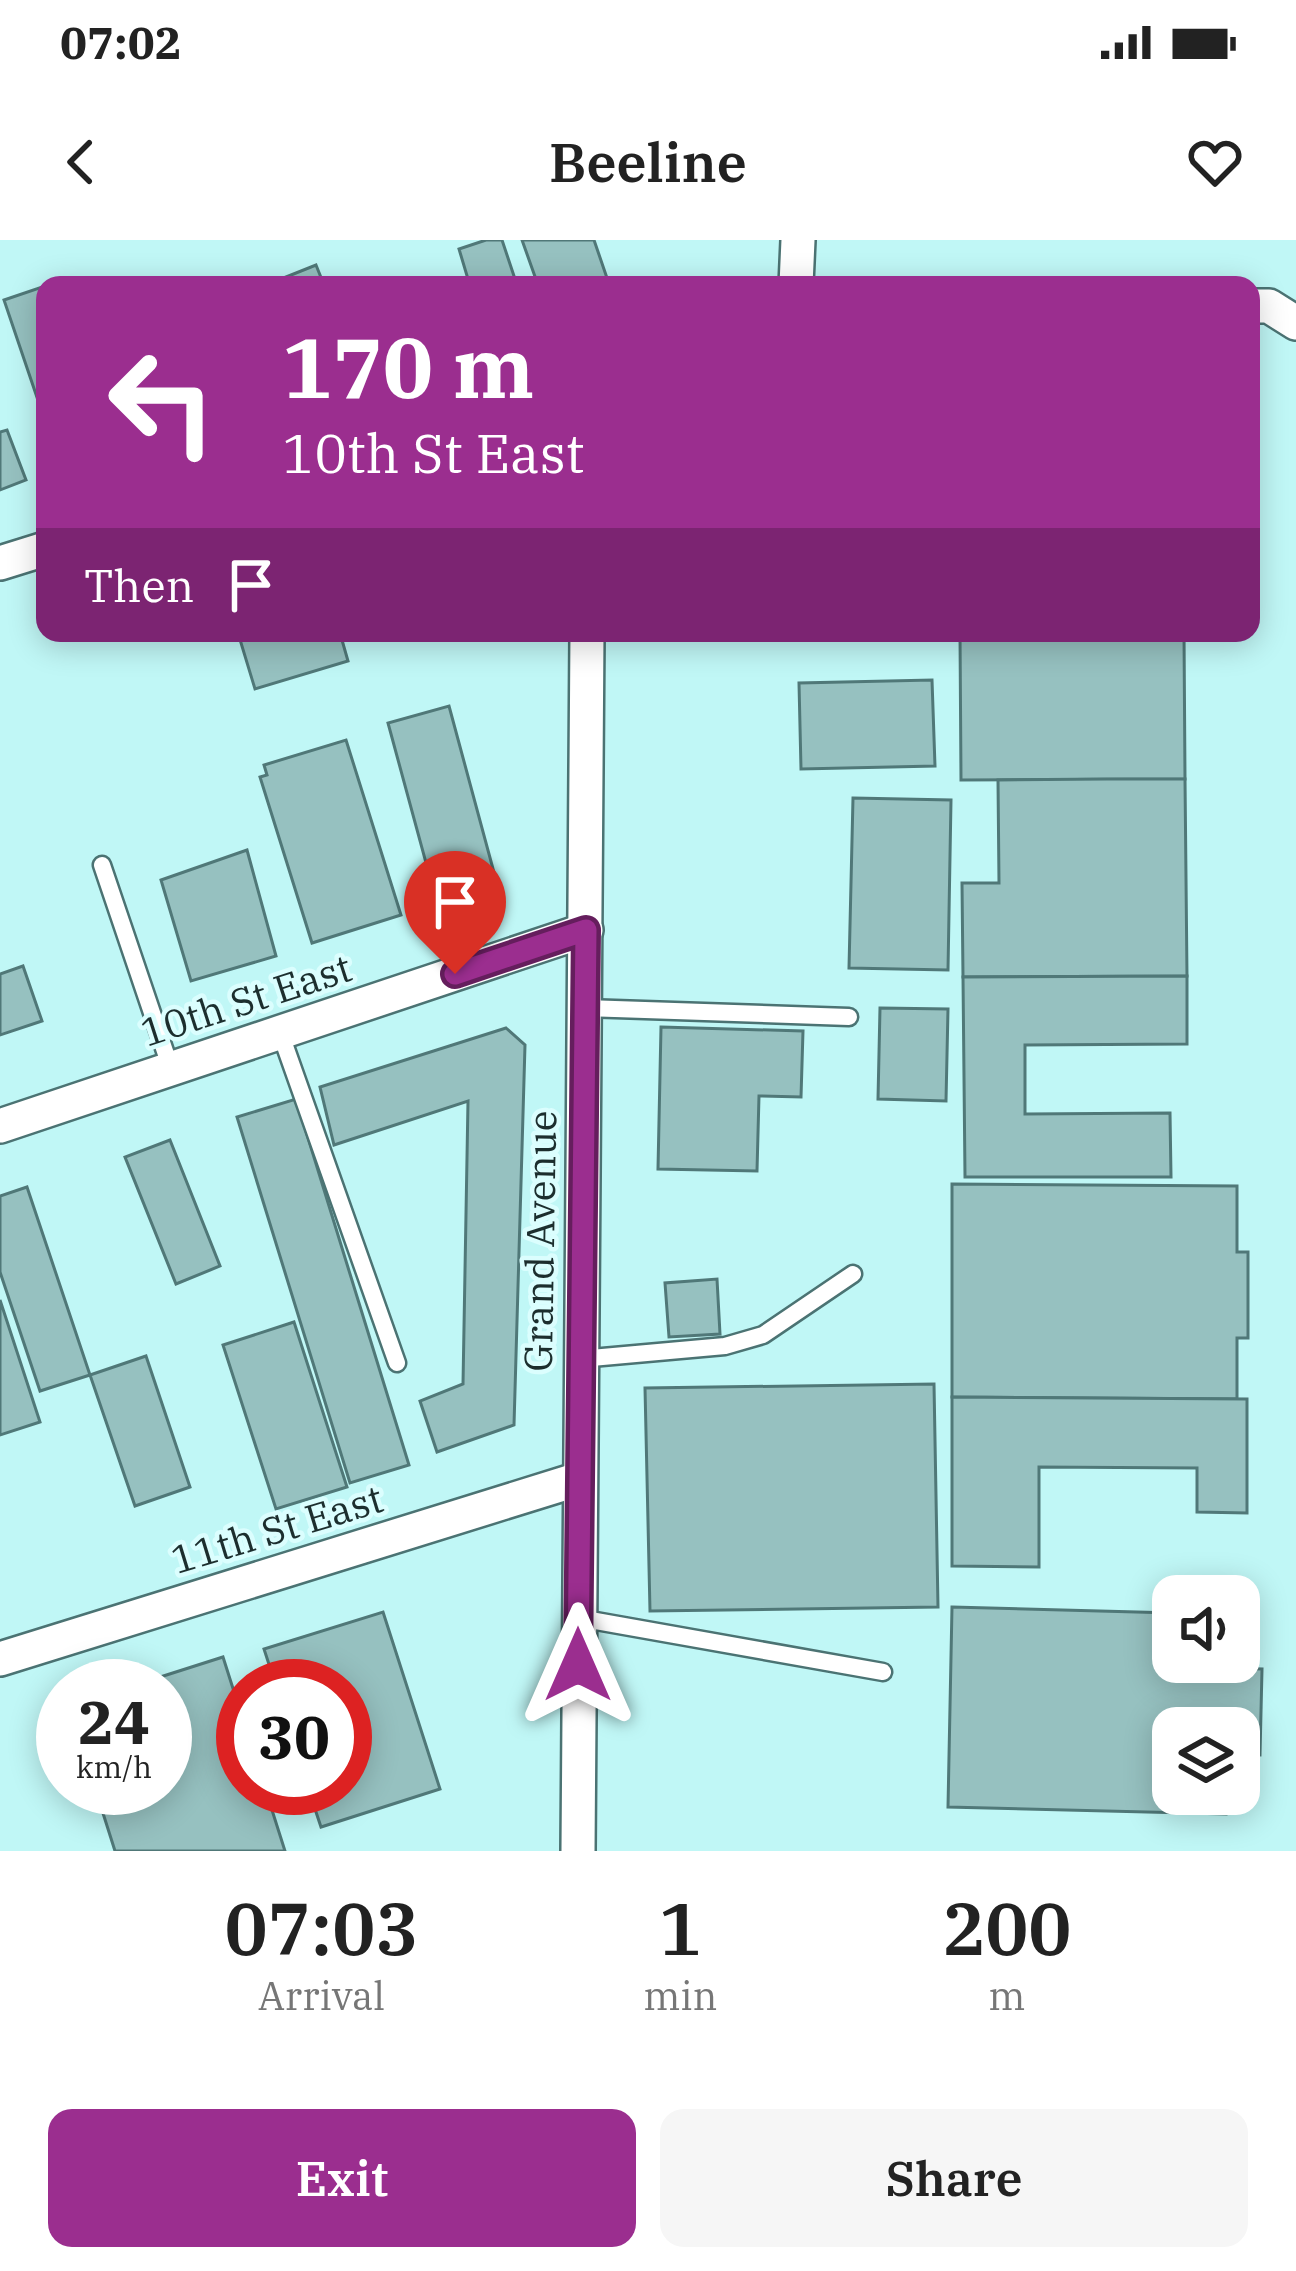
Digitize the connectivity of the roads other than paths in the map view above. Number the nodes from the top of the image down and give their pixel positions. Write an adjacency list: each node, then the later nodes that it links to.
1 (798, 240): 2 (street)
2 (796, 276)
3 (1260, 306): 4 (street)
4 (1296, 322)
5 (36, 552): 6 (street)
6 (0, 563)
7 (586, 642): 9 (street, Grand Avenue)
8 (102, 866): 13 (lane)
9 (586, 930): 10 (street, Grand Avenue); 12 (street, 10th St East)
10 (585, 1008): 11 (lane); 16 (street, Grand Avenue)
11 (848, 1017)
12 (280, 1032): 13 (street, 10th St East); 17 (lane)
13 (171, 1069): 14 (street, 10th St East)
14 (0, 1126)
15 (853, 1274): 16 (lane)
16 (580, 1359): 18 (street, Grand Avenue)
17 (397, 1364)
18 (579, 1479): 19 (street, Grand Avenue); 20 (street, 11th St East)
19 (579, 1618): 21 (lane); 22 (street, Grand Avenue)
20 (0, 1659)
21 (883, 1672)
22 (578, 1851)

